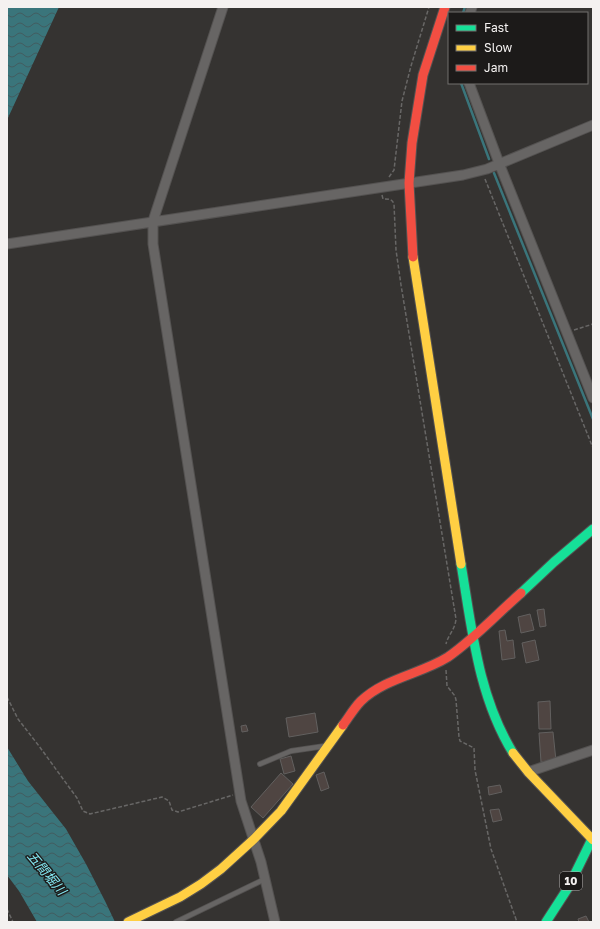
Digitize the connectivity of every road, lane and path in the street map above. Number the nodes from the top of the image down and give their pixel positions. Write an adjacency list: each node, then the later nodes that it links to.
1 (223, 7): 11 (street)
2 (429, 7): 8 (path)
3 (445, 7): 9 (street)
4 (469, 84): 6 (street)
5 (593, 125): 6 (street)
6 (499, 164): 7 (street); 14 (street)
7 (481, 170): 9 (street); 16 (path)
8 (388, 178)
9 (409, 183): 10 (street); 18 (street)
10 (381, 188): 11 (street); 19 (path)
11 (153, 221): 12 (street); 25 (street)
12 (7, 244)
13 (593, 324): 14 (path)
14 (566, 332): 15 (street)
15 (593, 398)
16 (593, 448)
17 (593, 529): 18 (street)
18 (473, 637): 19 (street); 24 (street)
19 (446, 657): 21 (street); 34 (path)
20 (7, 697): 25 (path)
21 (328, 745): 23 (lane); 26 (street)
22 (593, 750): 24 (street)
23 (260, 764)
24 (528, 772): 27 (street)
25 (240, 793): 26 (street)
26 (254, 839): 28 (street); 31 (street)
27 (593, 839): 35 (street, 10)
28 (265, 880): 32 (lane); 33 (street)
29 (7, 909): 30 (path)
30 (13, 922)
31 (128, 922)
32 (176, 922)
33 (275, 922)
34 (517, 922)
35 (546, 922)

